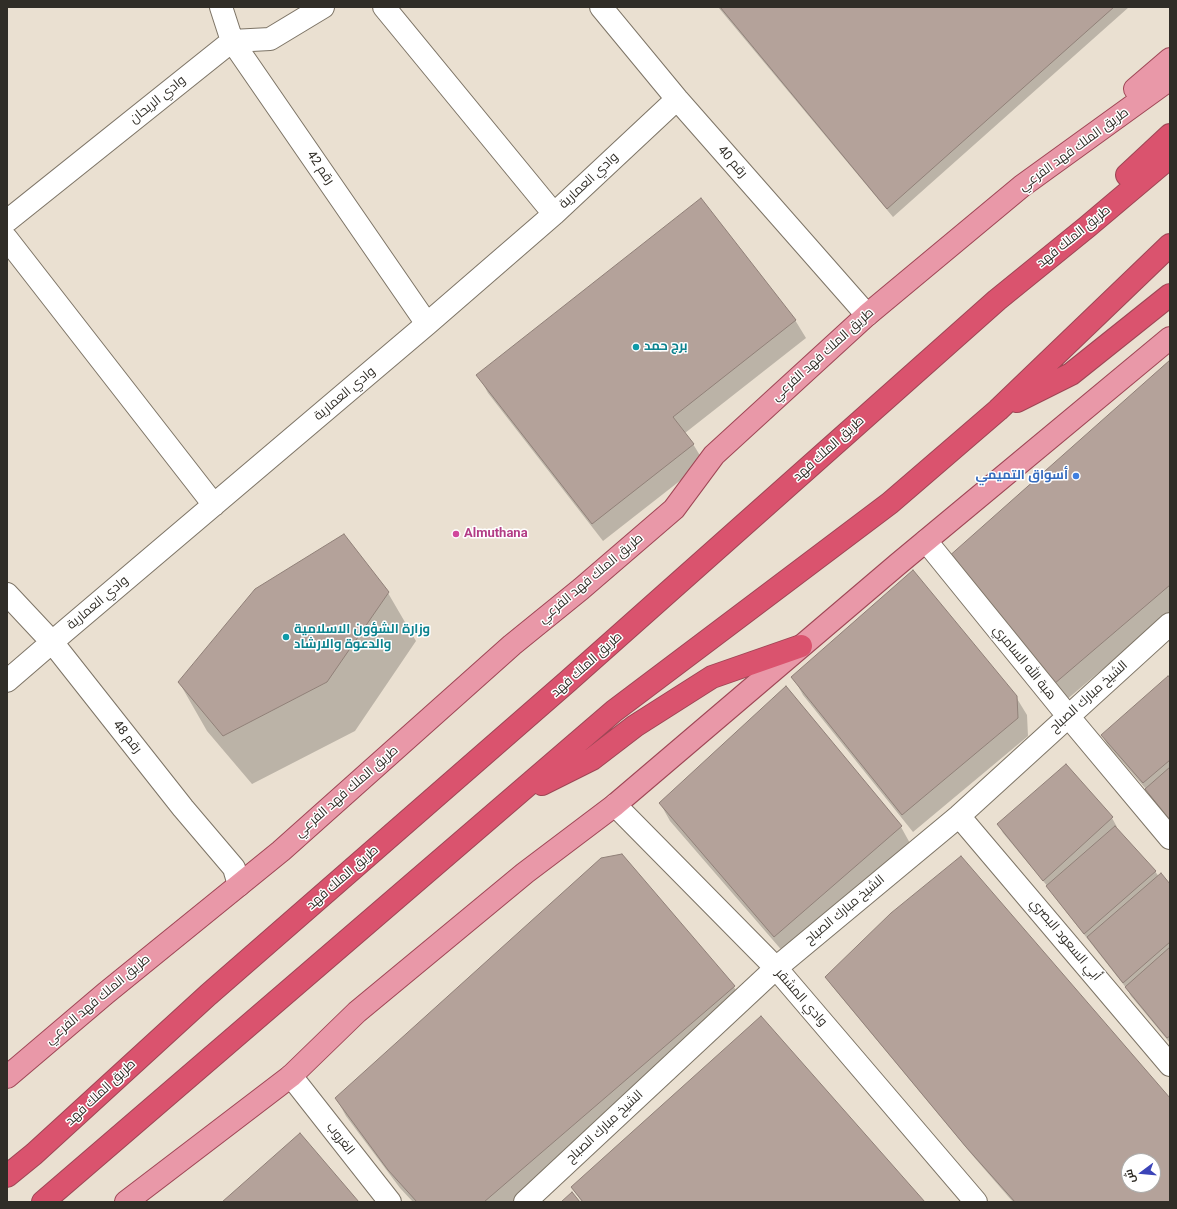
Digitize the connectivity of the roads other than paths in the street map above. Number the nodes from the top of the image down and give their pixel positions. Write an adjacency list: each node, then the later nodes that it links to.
1 (221, 7): 5 (street, رقم 42)
2 (323, 7): 5 (street)
3 (384, 7): 12 (street)
4 (601, 7): 8 (street, رقم 40)
5 (232, 41): 13 (street, وادي الريحان); 19 (street, رقم 42)
6 (1170, 59): 11 (main road)
7 (1170, 79): 11 (main road, طريق الملك فهد الفرعي)
8 (677, 99): 12 (street, وادي العمارية); 18 (street, رقم 40)
9 (1170, 135): 14 (highway)
10 (1170, 157): 14 (highway, طريق الملك فهد)
11 (1022, 186): 18 (main road, طريق الملك فهد الفرعي)
12 (554, 214): 19 (street, وادي العمارية)
13 (7, 221)
14 (1087, 227): 39 (highway, طريق الملك فهد)
15 (7, 239): 22 (street)
16 (1170, 245): 21 (highway)
17 (1170, 294): 21 (highway)
18 (867, 316): 34 (main road, طريق الملك فهد الفرعي)
19 (427, 324): 22 (street, وادي العمارية)
20 (1170, 338): 23 (main road)
21 (998, 410): 30 (highway)
22 (214, 505): 26 (street, وادي العمارية)
23 (926, 541): 27 (main road); 29 (street, هبة الله السامري)
24 (7, 594): 26 (street, رقم 48)
25 (1170, 626): 29 (street, الشيخ مبارك الصباح)
26 (52, 642): 28 (street, وادي العمارية); 34 (street, رقم 48)
27 (801, 646): 30 (highway); 31 (main road)
28 (7, 681)
29 (1068, 716): 32 (street, الشيخ مبارك الصباح); 33 (street, هبة الله السامري)
30 (514, 798): 40 (highway)
31 (615, 805): 35 (street, وادي المشقر); 37 (main road)
32 (959, 816): 35 (street, الشيخ مبارك الصباح); 36 (street, أبي السعود البصري)
33 (1170, 838)
34 (239, 885): 38 (main road, طريق الملك فهد الفرعي)
35 (776, 968): 43 (street, الشيخ مبارك الصباح); 44 (street, وادي المشقر)
36 (1170, 1065)
37 (291, 1076): 41 (main road); 42 (street, الغروب)
38 (7, 1077)
39 (7, 1176)
40 (43, 1202)
41 (126, 1202)
42 (390, 1202)
43 (525, 1202)
44 (976, 1202)

